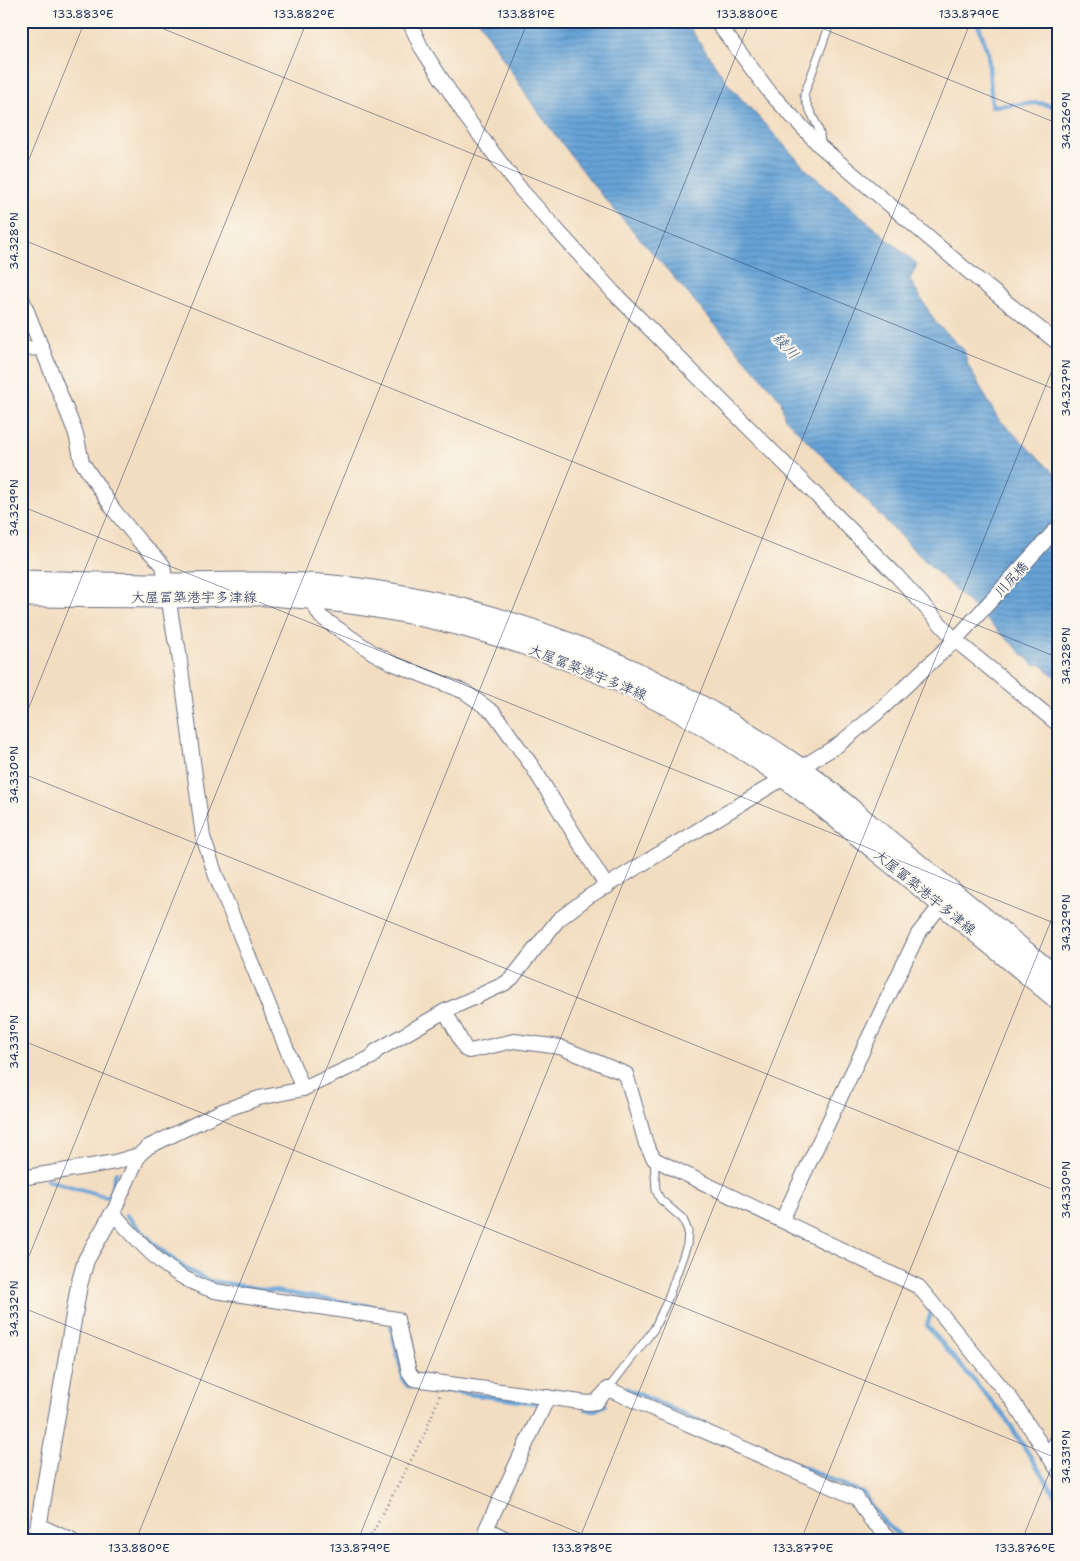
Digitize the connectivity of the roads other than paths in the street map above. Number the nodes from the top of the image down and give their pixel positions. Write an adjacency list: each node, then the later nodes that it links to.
1 (409, 21): 14 (street)
2 (716, 21): 4 (street)
3 (831, 21): 4 (lane)
4 (820, 146): 6 (street)
5 (21, 296): 7 (street)
6 (1059, 344)
7 (42, 348): 8 (street); 11 (street)
8 (21, 349)
9 (1059, 526): 14 (street, 川尻橋)
10 (21, 580): 11 (main road, 大屋冨築港宇多津線)
11 (168, 591): 12 (main road, 大屋冨築港宇多津線); 13 (main road, 大屋冨築港宇多津線); 16 (main road, 大屋冨築港宇多津線); 23 (street)
12 (21, 596)
13 (311, 600): 17 (main road, 大屋冨築港宇多津線); 18 (street)
14 (959, 636): 15 (street); 16 (street, 川尻橋)
15 (1059, 725)
16 (800, 768): 17 (street, 川尻橋); 20 (main road, 大屋冨築港宇多津線)
17 (784, 778): 18 (street, 川尻橋); 19 (main road, 大屋冨築港宇多津線)
18 (607, 887): 22 (street, 川尻橋)
19 (941, 905): 21 (main road, 大屋冨築港宇多津線); 28 (street)
20 (1059, 978)
21 (1059, 1001)
22 (445, 1011): 23 (street, 川尻橋); 25 (street)
23 (303, 1089): 24 (street, 川尻橋)
24 (139, 1155): 26 (street, 川尻橋); 27 (street)
25 (654, 1159): 28 (street); 29 (lane)
26 (21, 1178)
27 (113, 1213): 30 (street); 34 (street)
28 (782, 1220): 32 (street)
29 (608, 1389): 30 (street); 37 (street)
30 (547, 1402): 36 (street)
31 (1059, 1430): 32 (lane)
32 (1046, 1453): 33 (street)
33 (1059, 1472)
34 (37, 1533): 35 (street)
35 (71, 1540)
36 (509, 1540)
37 (892, 1540)

